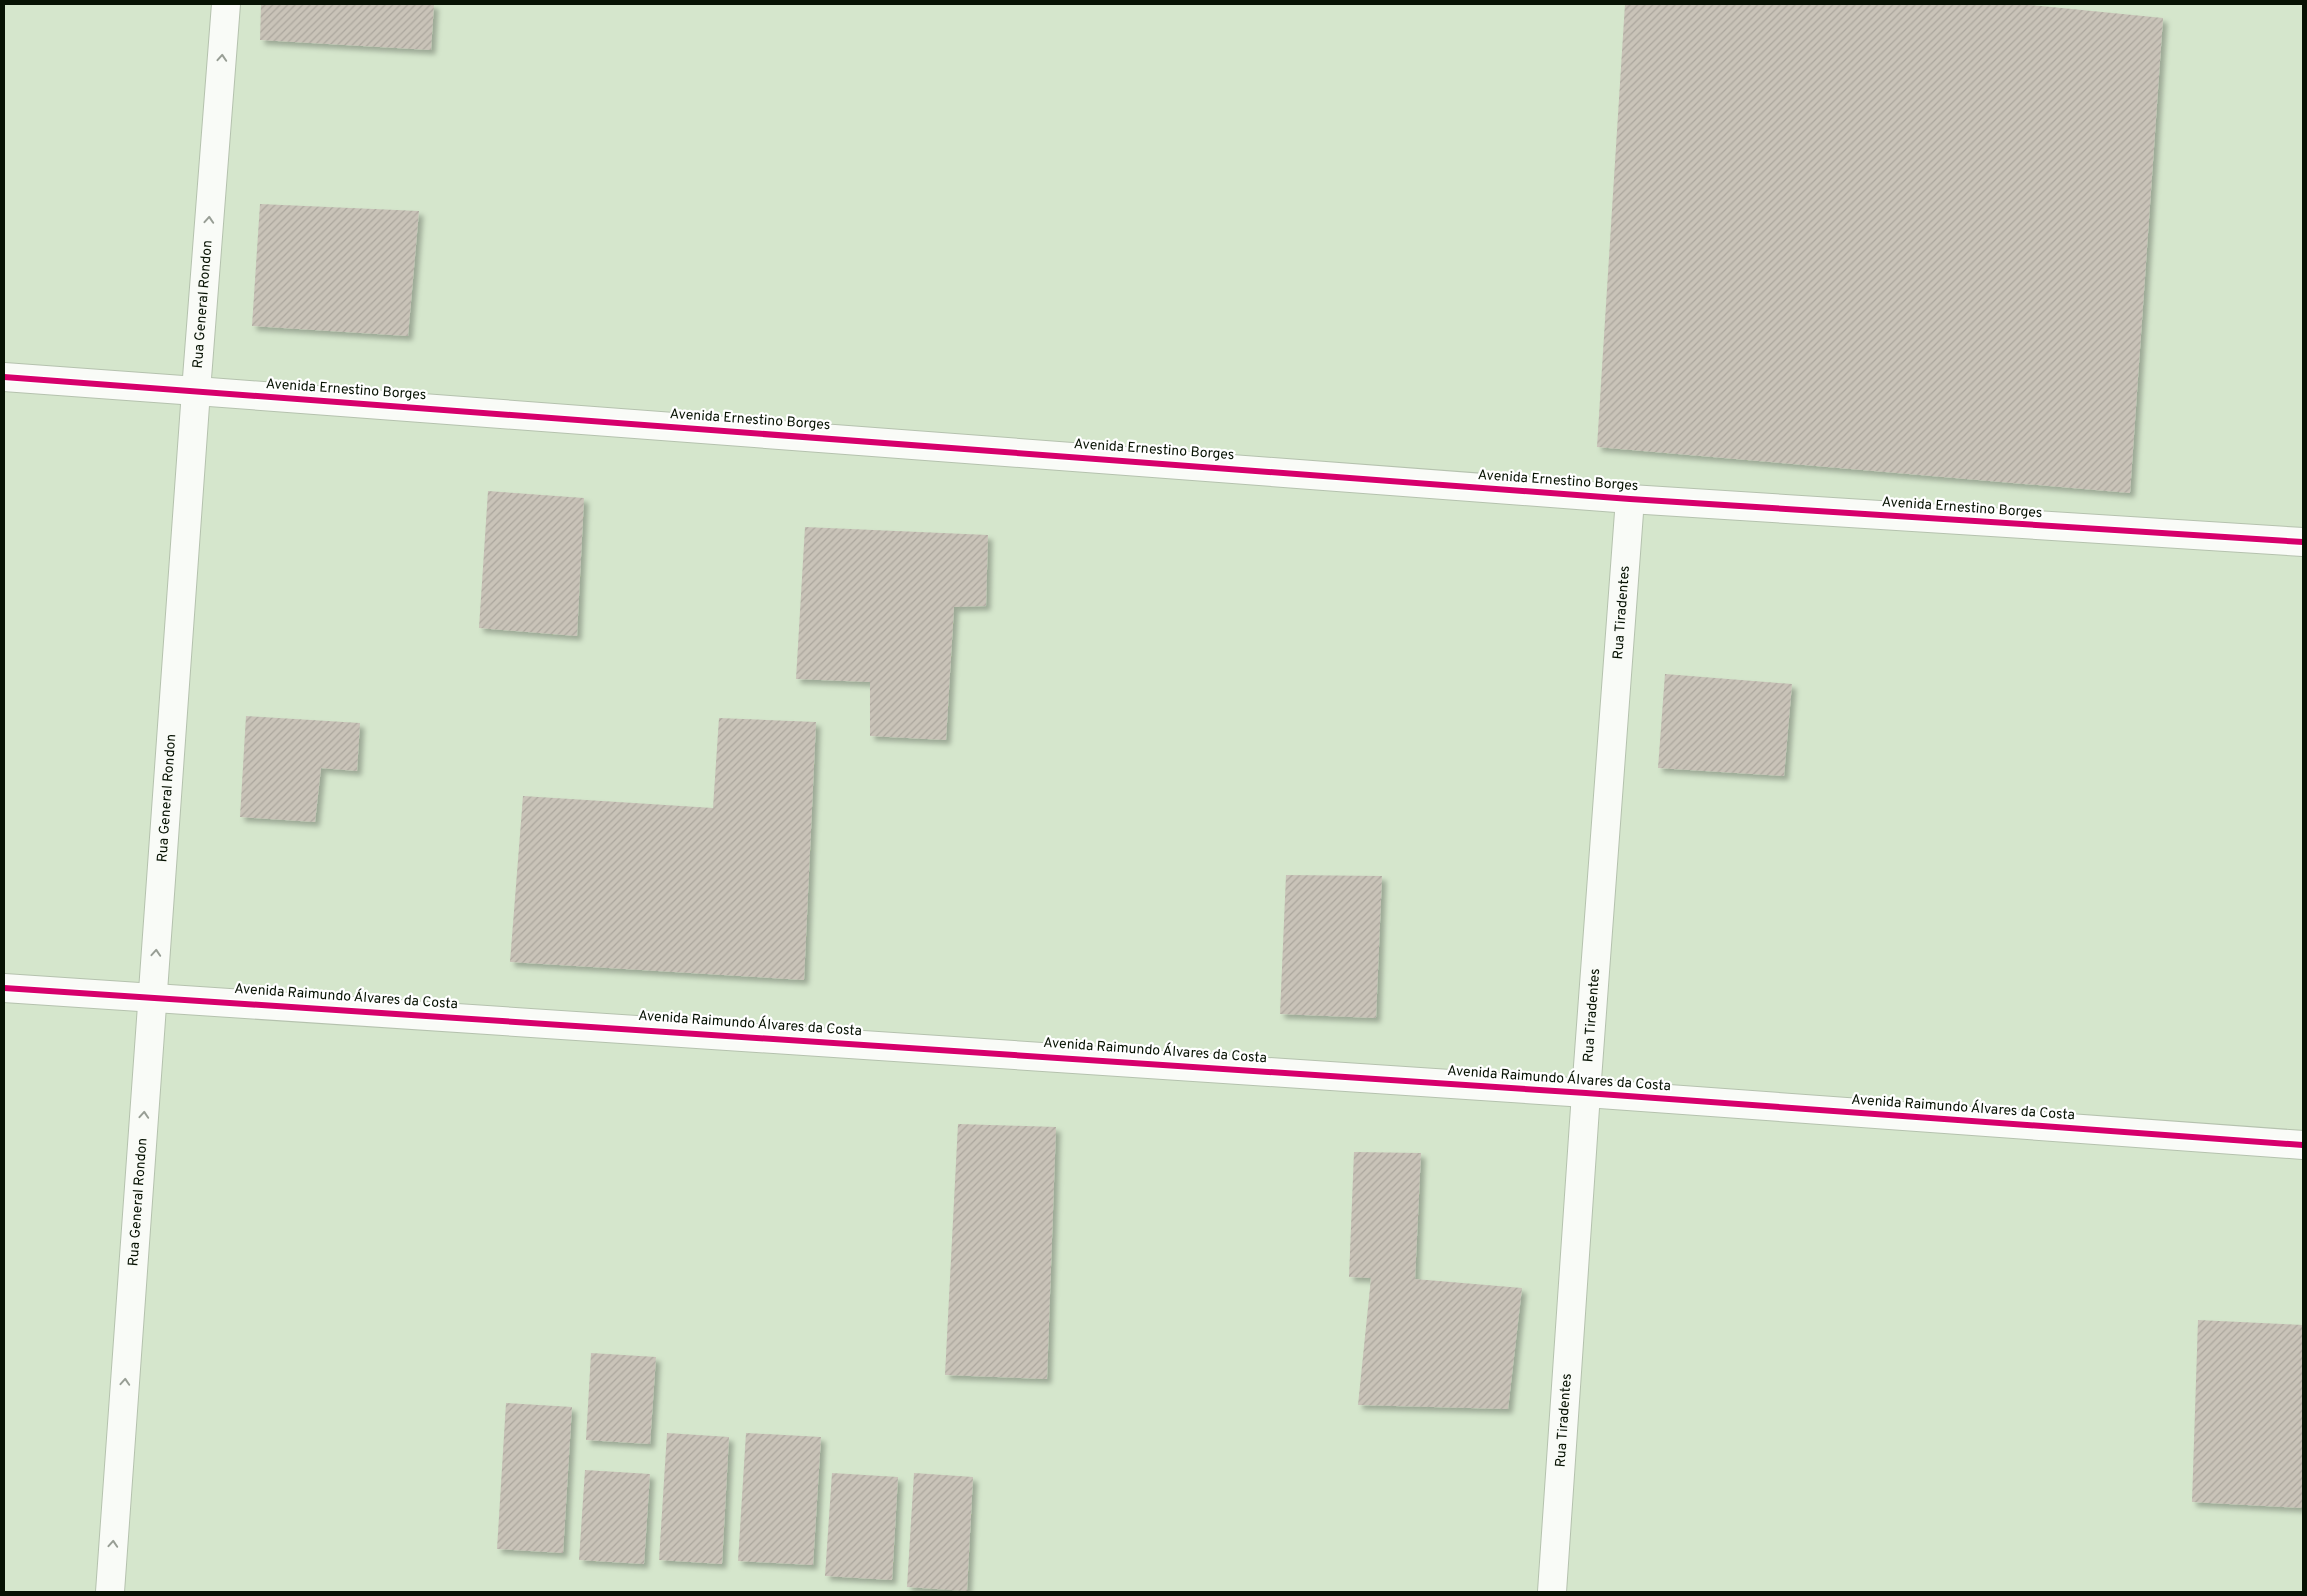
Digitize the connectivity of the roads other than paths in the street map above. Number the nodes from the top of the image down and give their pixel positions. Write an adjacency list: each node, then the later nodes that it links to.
1 (226, 4): 3 (street, Rua General Rondon, one-way to 1)
2 (4, 377): 3 (street, Avenida Ernestino Borges)
3 (196, 391): 4 (street, Avenida Ernestino Borges); 7 (street, Rua General Rondon, one-way to 3)
4 (1630, 499): 5 (street, Avenida Ernestino Borges); 8 (street, Rua Tiradentes)
5 (2303, 542)
6 (4, 988): 7 (street, Avenida Raimundo Álvares da Costa)
7 (153, 997): 8 (street, Avenida Raimundo Álvares da Costa); 10 (street, Rua General Rondon, one-way to 7)
8 (1586, 1093): 9 (street, Avenida Raimundo Álvares da Costa); 11 (street, Rua Tiradentes)
9 (2303, 1145)
10 (110, 1592)
11 (1552, 1592)

